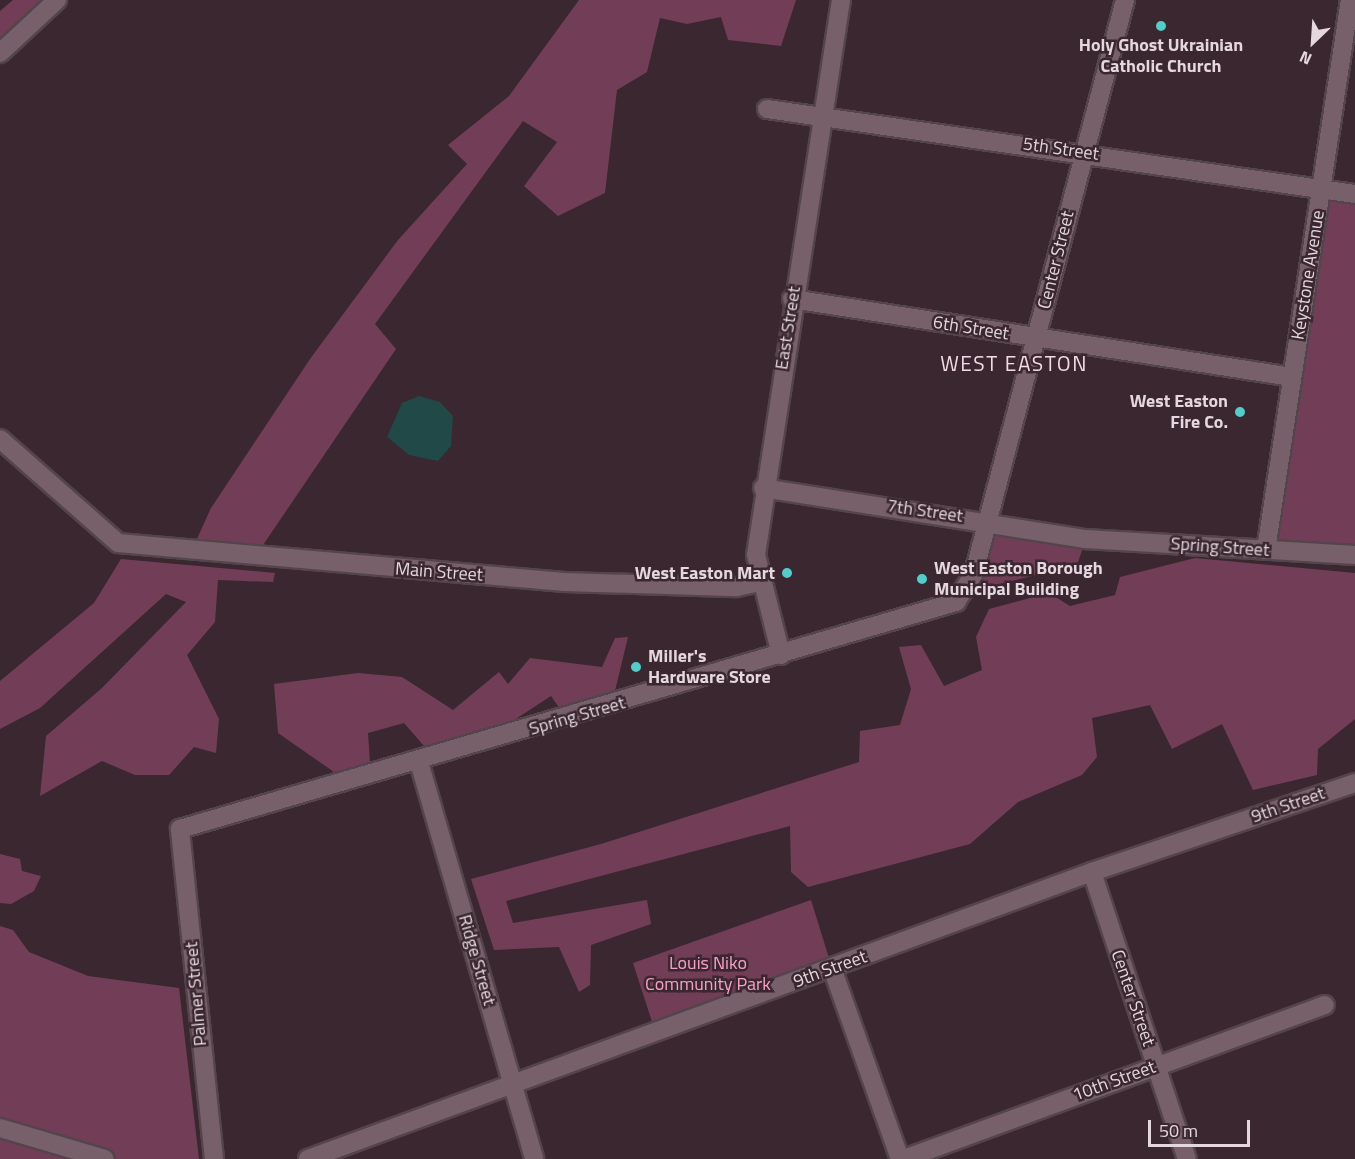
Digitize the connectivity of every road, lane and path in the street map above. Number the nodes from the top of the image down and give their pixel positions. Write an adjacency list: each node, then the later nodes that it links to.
1 (57, 0): 7 (street)
2 (841, 0): 9 (street, East Street)
3 (1125, 0): 10 (street, Center Street)
4 (1345, 0): 5 (street)
5 (1349, 0): 6 (street); 11 (street, Keystone Avenue)
6 (1355, 2)
7 (0, 52)
8 (767, 109): 9 (street, 5th Street)
9 (821, 116): 10 (street, 5th Street); 13 (street, East Street)
10 (1084, 152): 11 (street, 5th Street); 14 (street, Center Street)
11 (1321, 188): 12 (street, 5th Street); 15 (street, Keystone Avenue)
12 (1355, 194)
13 (792, 299): 14 (street, 6th Street); 17 (street, East Street)
14 (1036, 339): 15 (street, 6th Street); 18 (street, Center Street)
15 (1292, 377): 20 (street, Keystone Avenue)
16 (0, 439): 22 (street, Main Street)
17 (763, 488): 18 (street, 7th Street); 22 (street, East Street)
18 (985, 520): 19 (street, 7th Street); 23 (street, Spring Street)
19 (1086, 538): 20 (street, Spring Street)
20 (1266, 550): 21 (street, Spring Street)
21 (1355, 555)
22 (761, 582): 23 (street, East Street)
23 (781, 655): 24 (street, Spring Street)
24 (419, 762): 26 (street, Spring Street); 31 (street, Ridge Street)
25 (1355, 783): 27 (street, 9th Street)
26 (180, 829): 34 (street, Palmer Street)
27 (1092, 872): 28 (street, 9th Street); 30 (street, Center Street)
28 (832, 968): 31 (street, 9th Street); 37 (street)
29 (1325, 1005): 30 (street, 10th Street)
30 (1156, 1066): 37 (street, 10th Street); 38 (street, Center Street)
31 (512, 1084): 35 (street, 9th Street); 36 (street, Ridge Street)
32 (0, 1128): 33 (street)
33 (105, 1159)
34 (214, 1159)
35 (308, 1159)
36 (534, 1159)
37 (902, 1159)
38 (1187, 1159)

